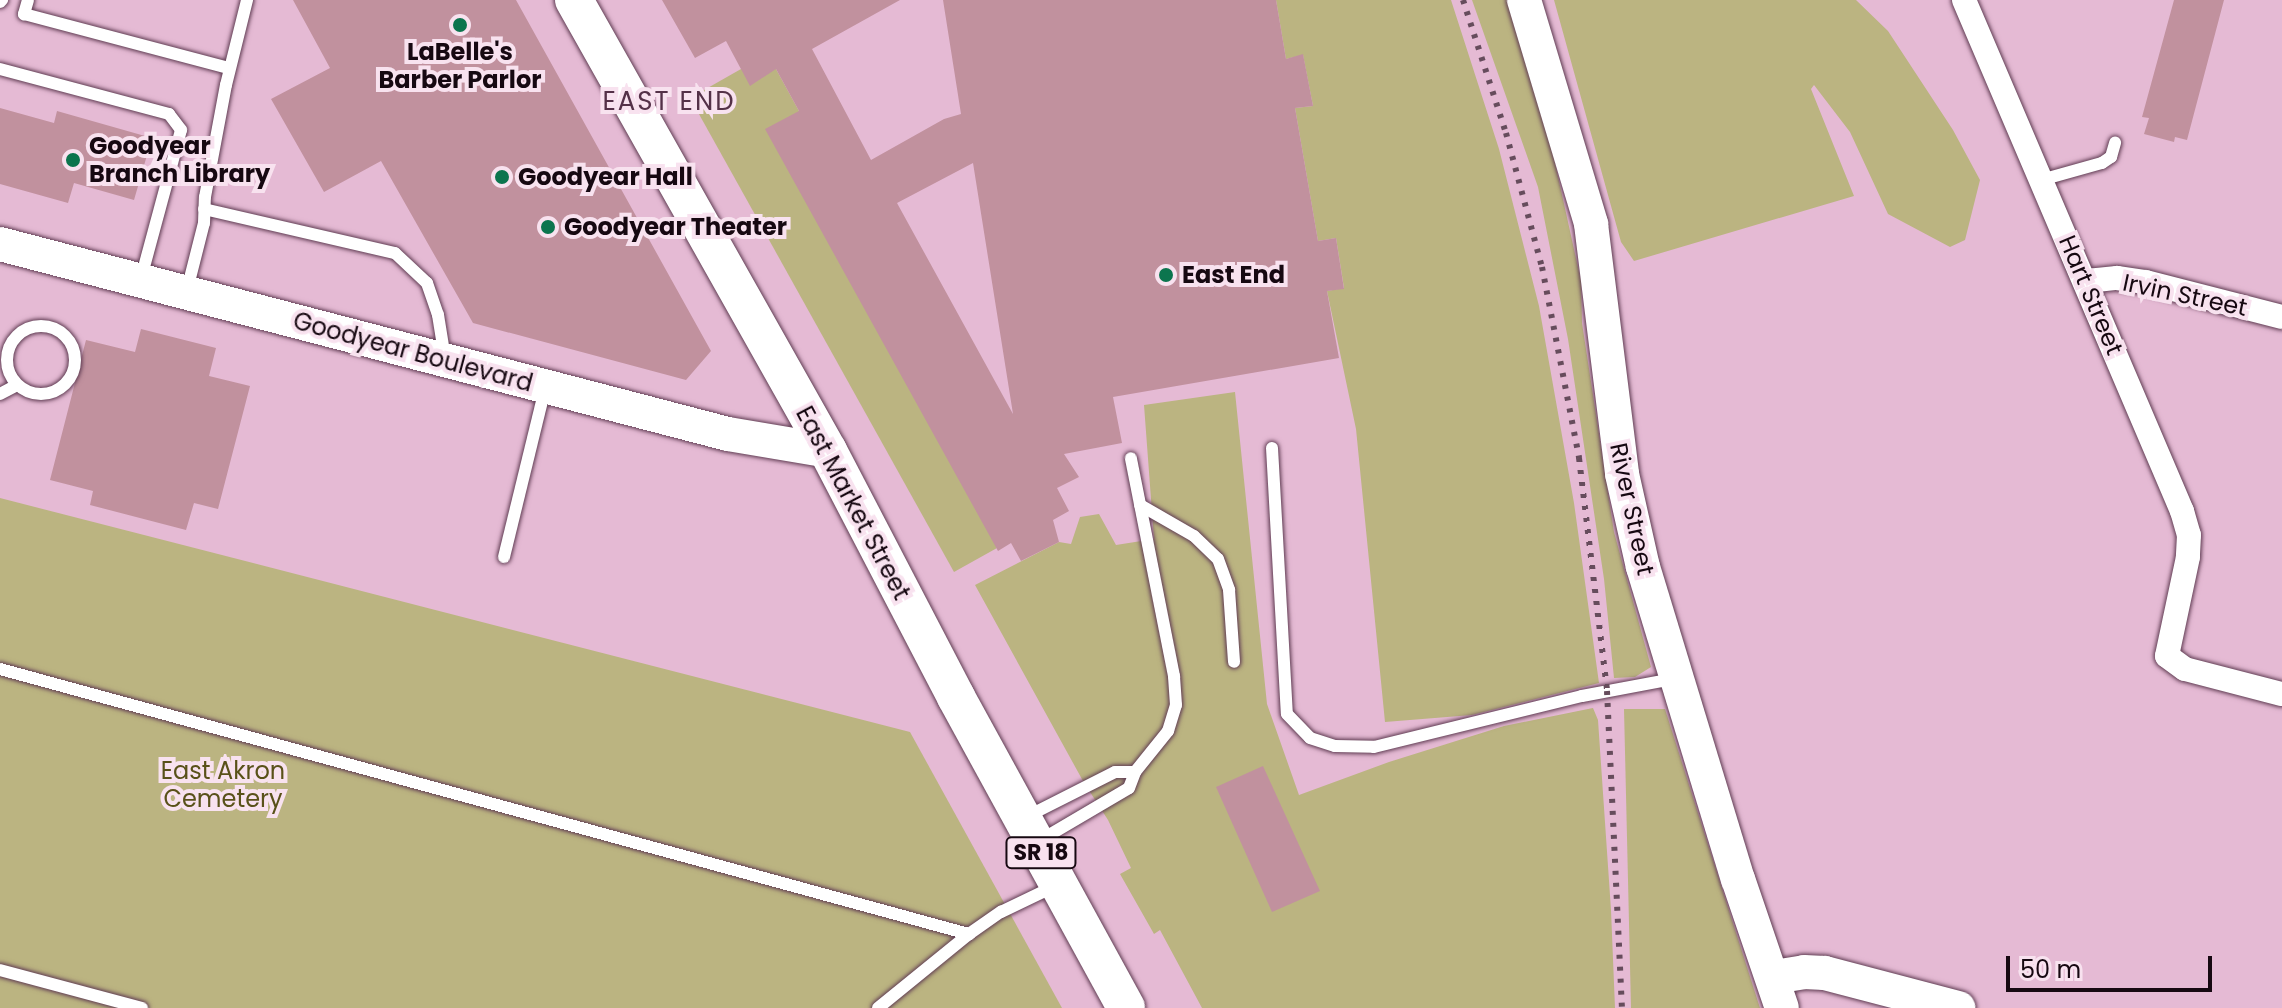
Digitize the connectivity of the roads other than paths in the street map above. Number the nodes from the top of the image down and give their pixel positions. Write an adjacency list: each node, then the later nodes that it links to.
1 (28, 0): 6 (lane)
2 (247, 0): 6 (lane)
3 (574, 0): 21 (main road, East Market Street / SR 18)
4 (1524, 0): 27 (street, River Street)
5 (1964, 0): 9 (street, Hart Street)
6 (229, 68): 10 (lane)
7 (0, 69): 12 (lane)
8 (2115, 143): 9 (lane)
9 (2041, 180): 13 (street, Hart Street)
10 (204, 209): 14 (lane); 16 (lane)
11 (0, 244): 12 (street, Goodyear Boulevard)
12 (141, 281): 14 (street, Goodyear Boulevard)
13 (2087, 281): 15 (street, Irvin Street); 28 (street, Hart Street)
14 (187, 293): 16 (street, Goodyear Boulevard)
15 (2282, 317)
16 (445, 360): 18 (street, Goodyear Boulevard)
17 (17, 385): 17 (lane); 19 (lane)
18 (545, 386): 21 (street, Goodyear Boulevard); 24 (lane)
19 (0, 394)
20 (1272, 448): 27 (lane)
21 (828, 451): 30 (main road, East Market Street / SR 18)
22 (1131, 458): 23 (lane)
23 (1140, 505): 25 (lane); 29 (lane)
24 (504, 557)
25 (1234, 662)
26 (0, 669): 32 (lane)
27 (1676, 678): 34 (street, River Street)
28 (2282, 694)
29 (1135, 772): 30 (lane); 30 (lane)
30 (1029, 831): 31 (main road, East Market Street / SR 18)
31 (1058, 885): 32 (lane); 37 (main road, East Market Street / SR 18)
32 (969, 934): 36 (lane)
33 (0, 970): 35 (lane)
34 (1778, 992): 38 (street)
35 (142, 1008)
36 (878, 1008)
37 (1126, 1008)
38 (1958, 1008)

